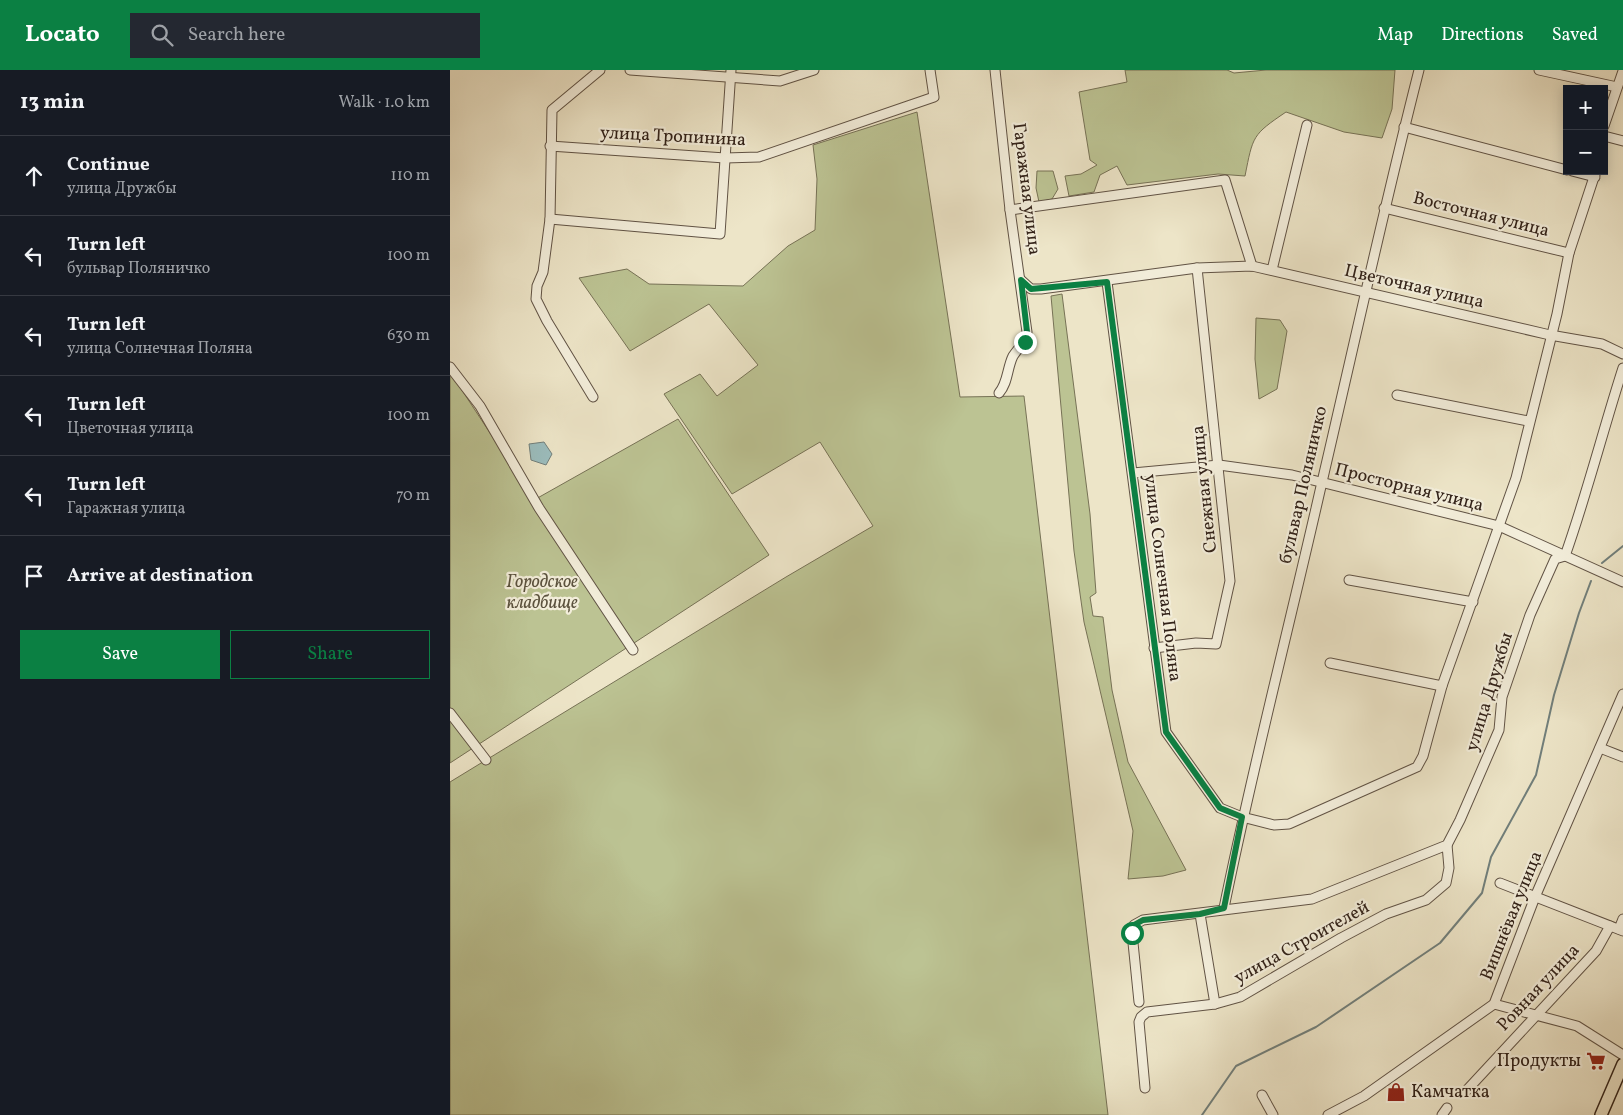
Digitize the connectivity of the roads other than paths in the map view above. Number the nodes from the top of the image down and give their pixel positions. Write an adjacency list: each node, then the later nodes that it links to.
1 (600, 70): 16 (street)
2 (630, 70): 9 (street)
3 (814, 70): 9 (street)
4 (930, 70): 17 (street, улица Тропинина)
5 (996, 70): 21 (street, Гаражная улица)
6 (1419, 70): 13 (street, бульвар Поляничко)
7 (1539, 70): 10 (street)
8 (1623, 71): 10 (street)
9 (730, 74): 17 (street)
10 (1617, 88): 11 (street)
11 (1608, 114)
12 (1307, 125): 26 (street)
13 (1404, 127): 18 (street); 20 (street, бульвар Поляничко)
14 (1608, 137): 15 (street)
15 (1623, 141)
16 (550, 146): 17 (street, улица Тропинина); 22 (street)
17 (725, 158): 22 (street)
18 (1563, 169)
19 (1595, 175): 23 (street, Восточная улица)
20 (1384, 208): 23 (street, Восточная улица); 29 (street, бульвар Поляничко)
21 (1010, 210): 24 (street); 27 (street, Гаражная улица)
22 (550, 219): 36 (street)
23 (1569, 253): 30 (street, Восточная улица)
24 (1252, 266): 25 (street, Цветочная улица); 26 (street, Цветочная улица)
25 (1197, 268): 28 (street, Цветочная улица); 38 (street, Снежная улица)
26 (1272, 270): 29 (street, Цветочная улица)
27 (1021, 280): 28 (street, Цветочная улица); 34 (street, Гаражная улица)
28 (1107, 282): 39 (street, улица Солнечная Поляна)
29 (1364, 293): 30 (street, Цветочная улица); 40 (street, бульвар Поляничко)
30 (1550, 335): 31 (street, Цветочная улица); 37 (street, Восточная улица)
31 (1623, 354)
32 (450, 366): 47 (street)
33 (1623, 368): 42 (street, улица Дружбы)
34 (999, 393)
35 (1397, 395): 37 (street)
36 (593, 397)
37 (1528, 421): 41 (street, Восточная улица)
38 (1219, 465): 39 (street, Просторная улица); 40 (street, Просторная улица); 46 (street, Снежная улица)
39 (1133, 473): 46 (street, улица Солнечная Поляна)
40 (1322, 483): 41 (street, Просторная улица); 55 (street, бульвар Поляничко)
41 (1499, 526): 42 (street, Просторная улица); 45 (street, Восточная улица)
42 (1564, 556): 44 (street, Просторная улица); 56 (street, улица Дружбы)
43 (1349, 580): 45 (street)
44 (1623, 582)
45 (1473, 602): 49 (street, Восточная улица)
46 (1154, 648): 55 (street, улица Солнечная Поляна)
47 (633, 650)
48 (1330, 663): 49 (street)
49 (1442, 686): 55 (street, Восточная улица)
50 (1623, 694): 52 (street, Вишнёвая улица)
51 (450, 713): 54 (street)
52 (1600, 748): 53 (street); 58 (street, Вишнёвая улица)
53 (1623, 757)
54 (486, 760)
55 (1242, 817): 59 (street, бульвар Поляничко)
56 (1447, 845): 59 (street); 64 (street, улица Строителей)
57 (1500, 883): 58 (street)
58 (1535, 897): 62 (street); 65 (street, Вишнёвая улица)
59 (1224, 908): 60 (street)
60 (1200, 914): 63 (street); 64 (street)
61 (1623, 919): 62 (street, Ровная улица)
62 (1617, 929): 66 (street, Ровная улица)
63 (1139, 1002)
64 (1215, 1004): 69 (street, улица Строителей)
65 (1494, 1004): 66 (street); 73 (street, Вишнёвая улица)
66 (1536, 1014): 67 (street); 70 (street, Ровная улица)
67 (1623, 1055)
68 (1623, 1064): 74 (main road)
69 (1145, 1088)
70 (1466, 1091)
71 (1262, 1095): 72 (street)
72 (1273, 1115)
73 (1328, 1115)
74 (1601, 1115)

